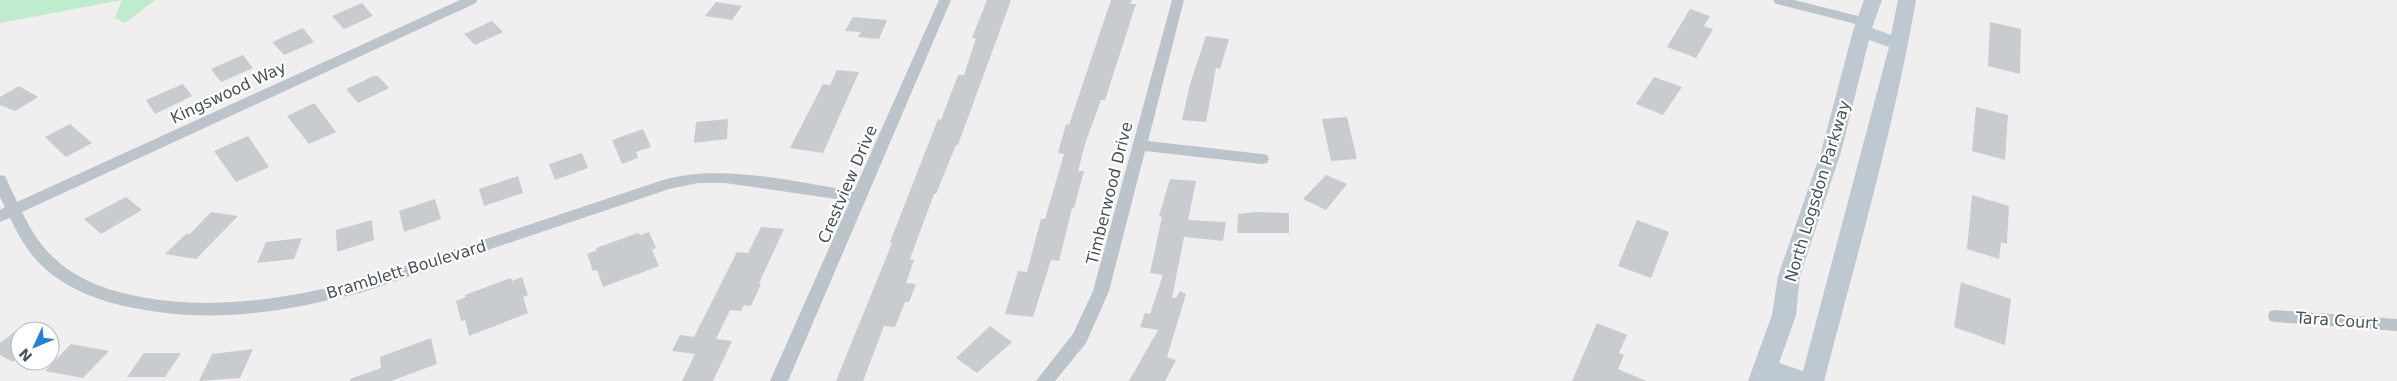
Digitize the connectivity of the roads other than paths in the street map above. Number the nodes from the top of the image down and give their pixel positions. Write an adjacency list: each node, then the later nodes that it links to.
1 (471, 0): 13 (street, Kingswood Way)
2 (945, 0): 12 (street, Crestview Drive)
3 (1178, 0): 9 (street, Timberwood Drive)
4 (1778, 0): 7 (lane)
5 (1873, 0): 7 (main road, North Logsdon Parkway)
6 (1906, 0): 8 (main road)
7 (1864, 27): 8 (main road); 16 (main road, North Logsdon Parkway)
8 (1899, 44): 20 (main road)
9 (1139, 145): 10 (street); 18 (street, Timberwood Drive)
10 (1262, 159)
11 (0, 180): 13 (street, Bramblett Boulevard)
12 (860, 197): 13 (street, Bramblett Boulevard); 17 (street, Crestview Drive)
13 (7, 213)
14 (2276, 316): 15 (street, Tara Court)
15 (2397, 325)
16 (1763, 375): 19 (main road)
17 (779, 381)
18 (1045, 381)
19 (1803, 381)
20 (1812, 381)

